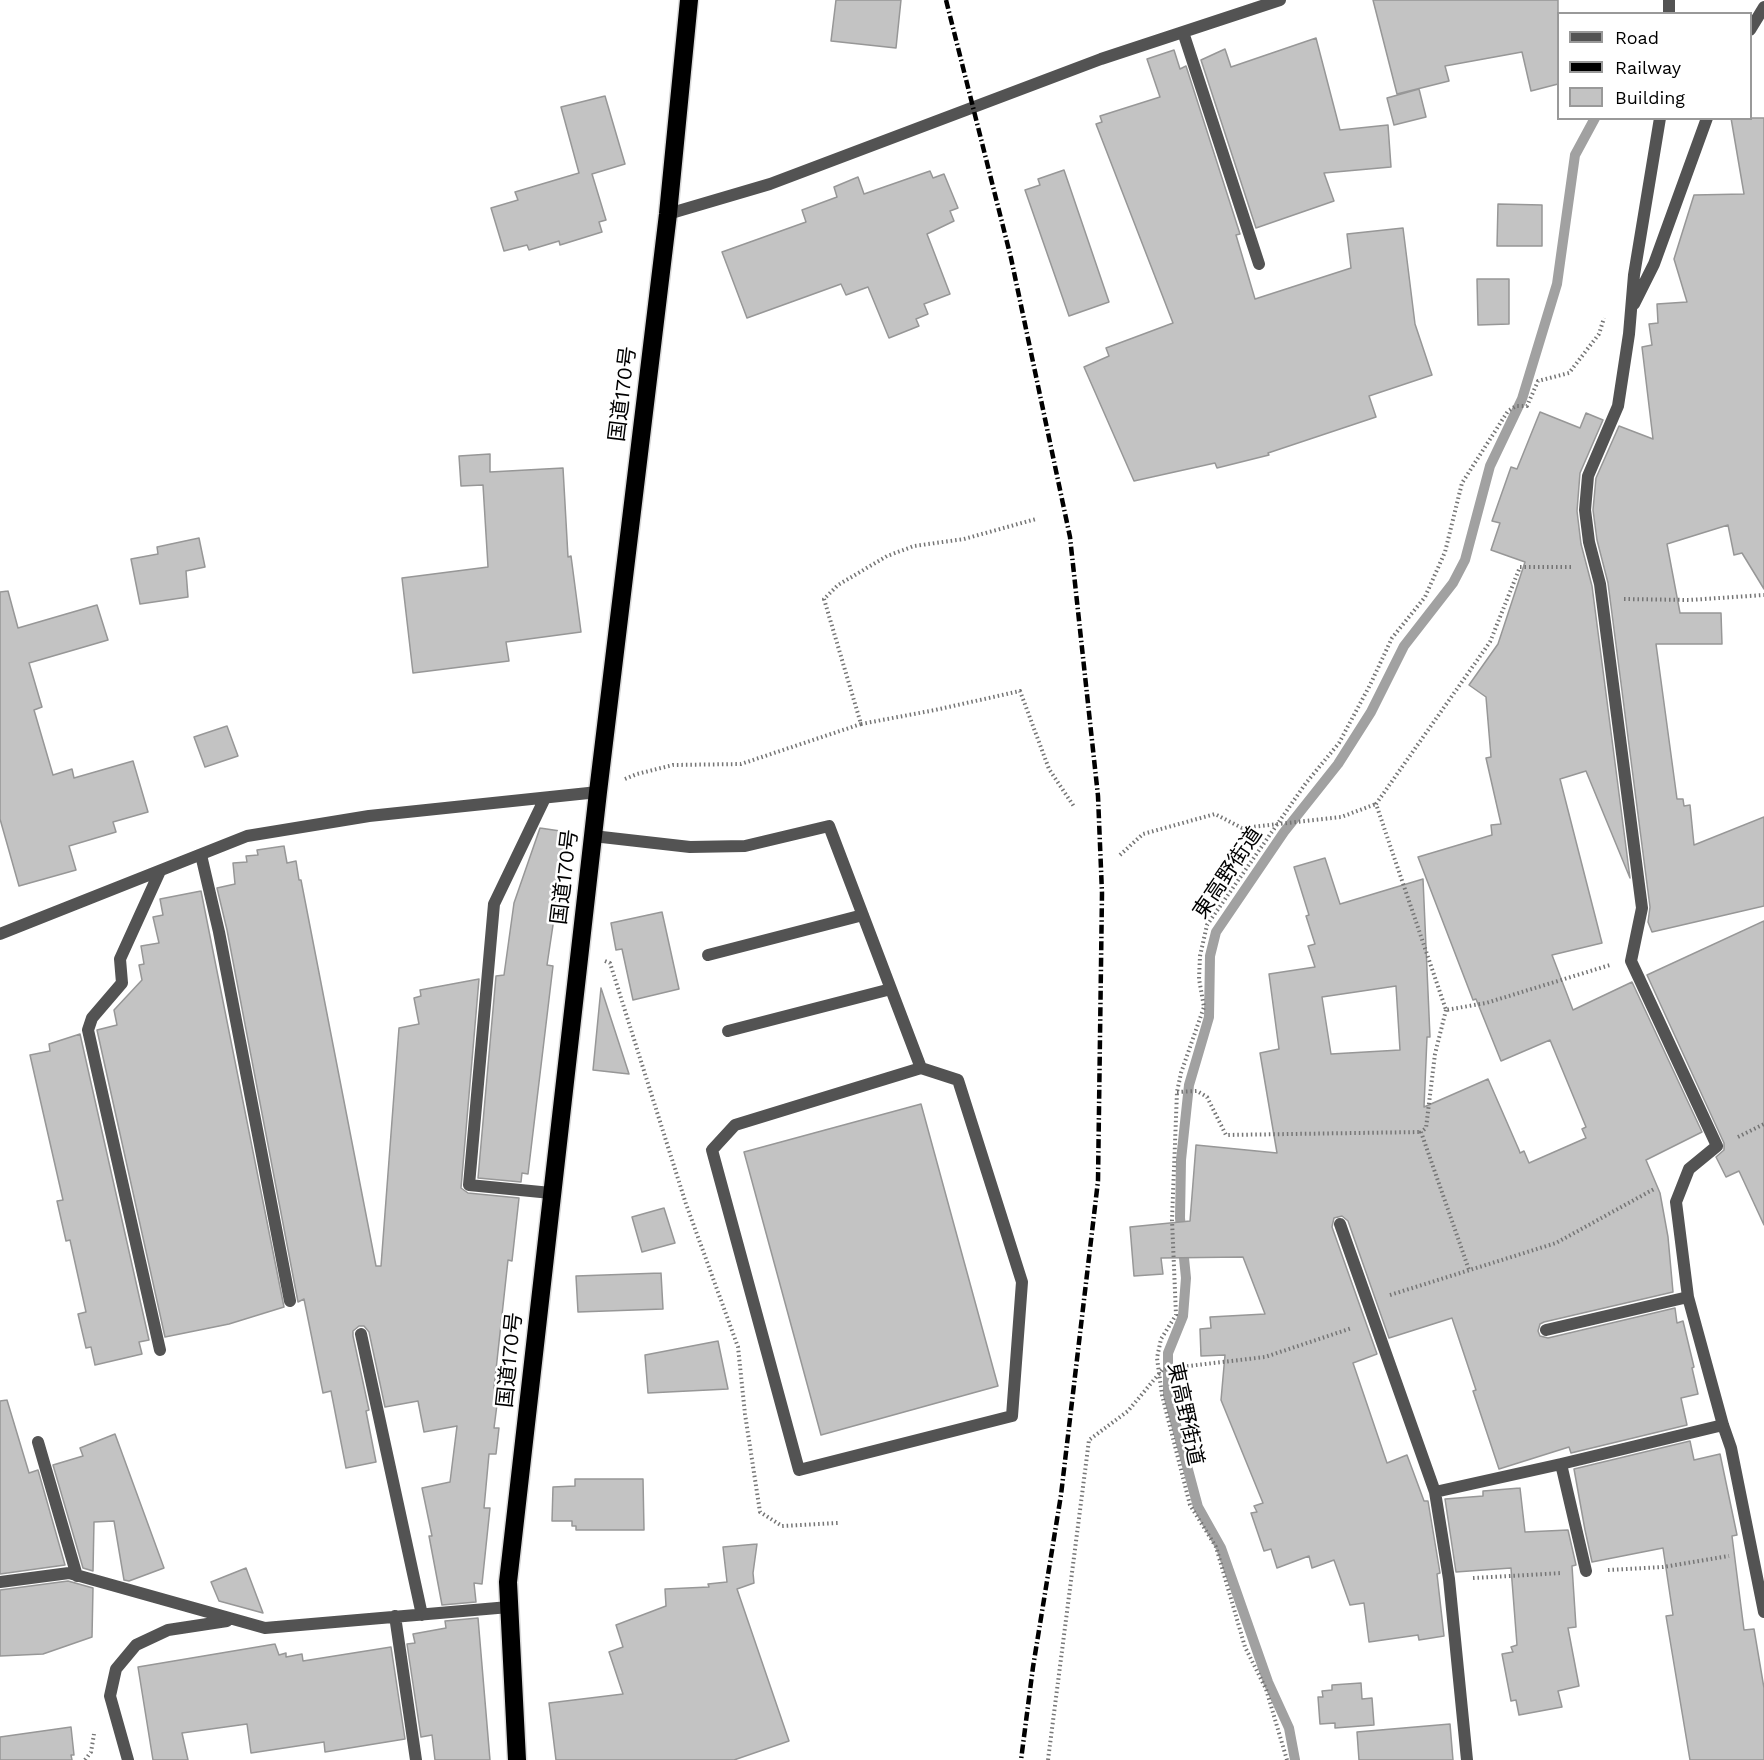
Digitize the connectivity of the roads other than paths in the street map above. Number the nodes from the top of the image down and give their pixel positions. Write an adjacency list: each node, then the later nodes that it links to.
1 (689, 0): 8 (highway, 国道170号)
2 (1280, 0): 5 (street)
3 (1764, 7): 4 (street)
4 (1752, 27)
5 (1183, 32): 8 (street); 9 (street)
6 (1660, 120): 10 (street)
7 (1706, 120): 10 (street)
8 (668, 214): 11 (highway, 国道170号)
9 (1259, 264)
10 (1631, 309): 24 (street)
11 (597, 792): 12 (street); 13 (highway, 国道170号)
12 (545, 798): 14 (street); 22 (street)
13 (593, 836): 16 (street); 22 (highway, 国道170号)
14 (201, 855): 15 (street); 25 (street)
15 (160, 871): 17 (street); 28 (street)
16 (863, 915): 18 (street); 19 (street)
17 (0, 934)
18 (708, 955)
19 (891, 989): 20 (street); 21 (street)
20 (728, 1031)
21 (921, 1068): 21 (street)
22 (551, 1193): 36 (highway, 国道170号)
23 (1340, 1224): 32 (street)
24 (1688, 1298): 26 (street); 29 (street)
25 (290, 1301)
26 (1546, 1330)
27 (361, 1334): 38 (street)
28 (160, 1350)
29 (1723, 1425): 31 (street); 37 (street)
30 (38, 1443): 34 (street)
31 (1561, 1464): 32 (street); 33 (street)
32 (1435, 1492): 44 (street)
33 (1586, 1571)
34 (77, 1576): 35 (street); 40 (street)
35 (0, 1582)
36 (509, 1607): 38 (street); 43 (highway, 国道170号)
37 (1764, 1612)
38 (422, 1615): 39 (street)
39 (395, 1616): 40 (street); 42 (street)
40 (234, 1620): 41 (street)
41 (128, 1760)
42 (416, 1760)
43 (517, 1760)
44 (1467, 1760)

